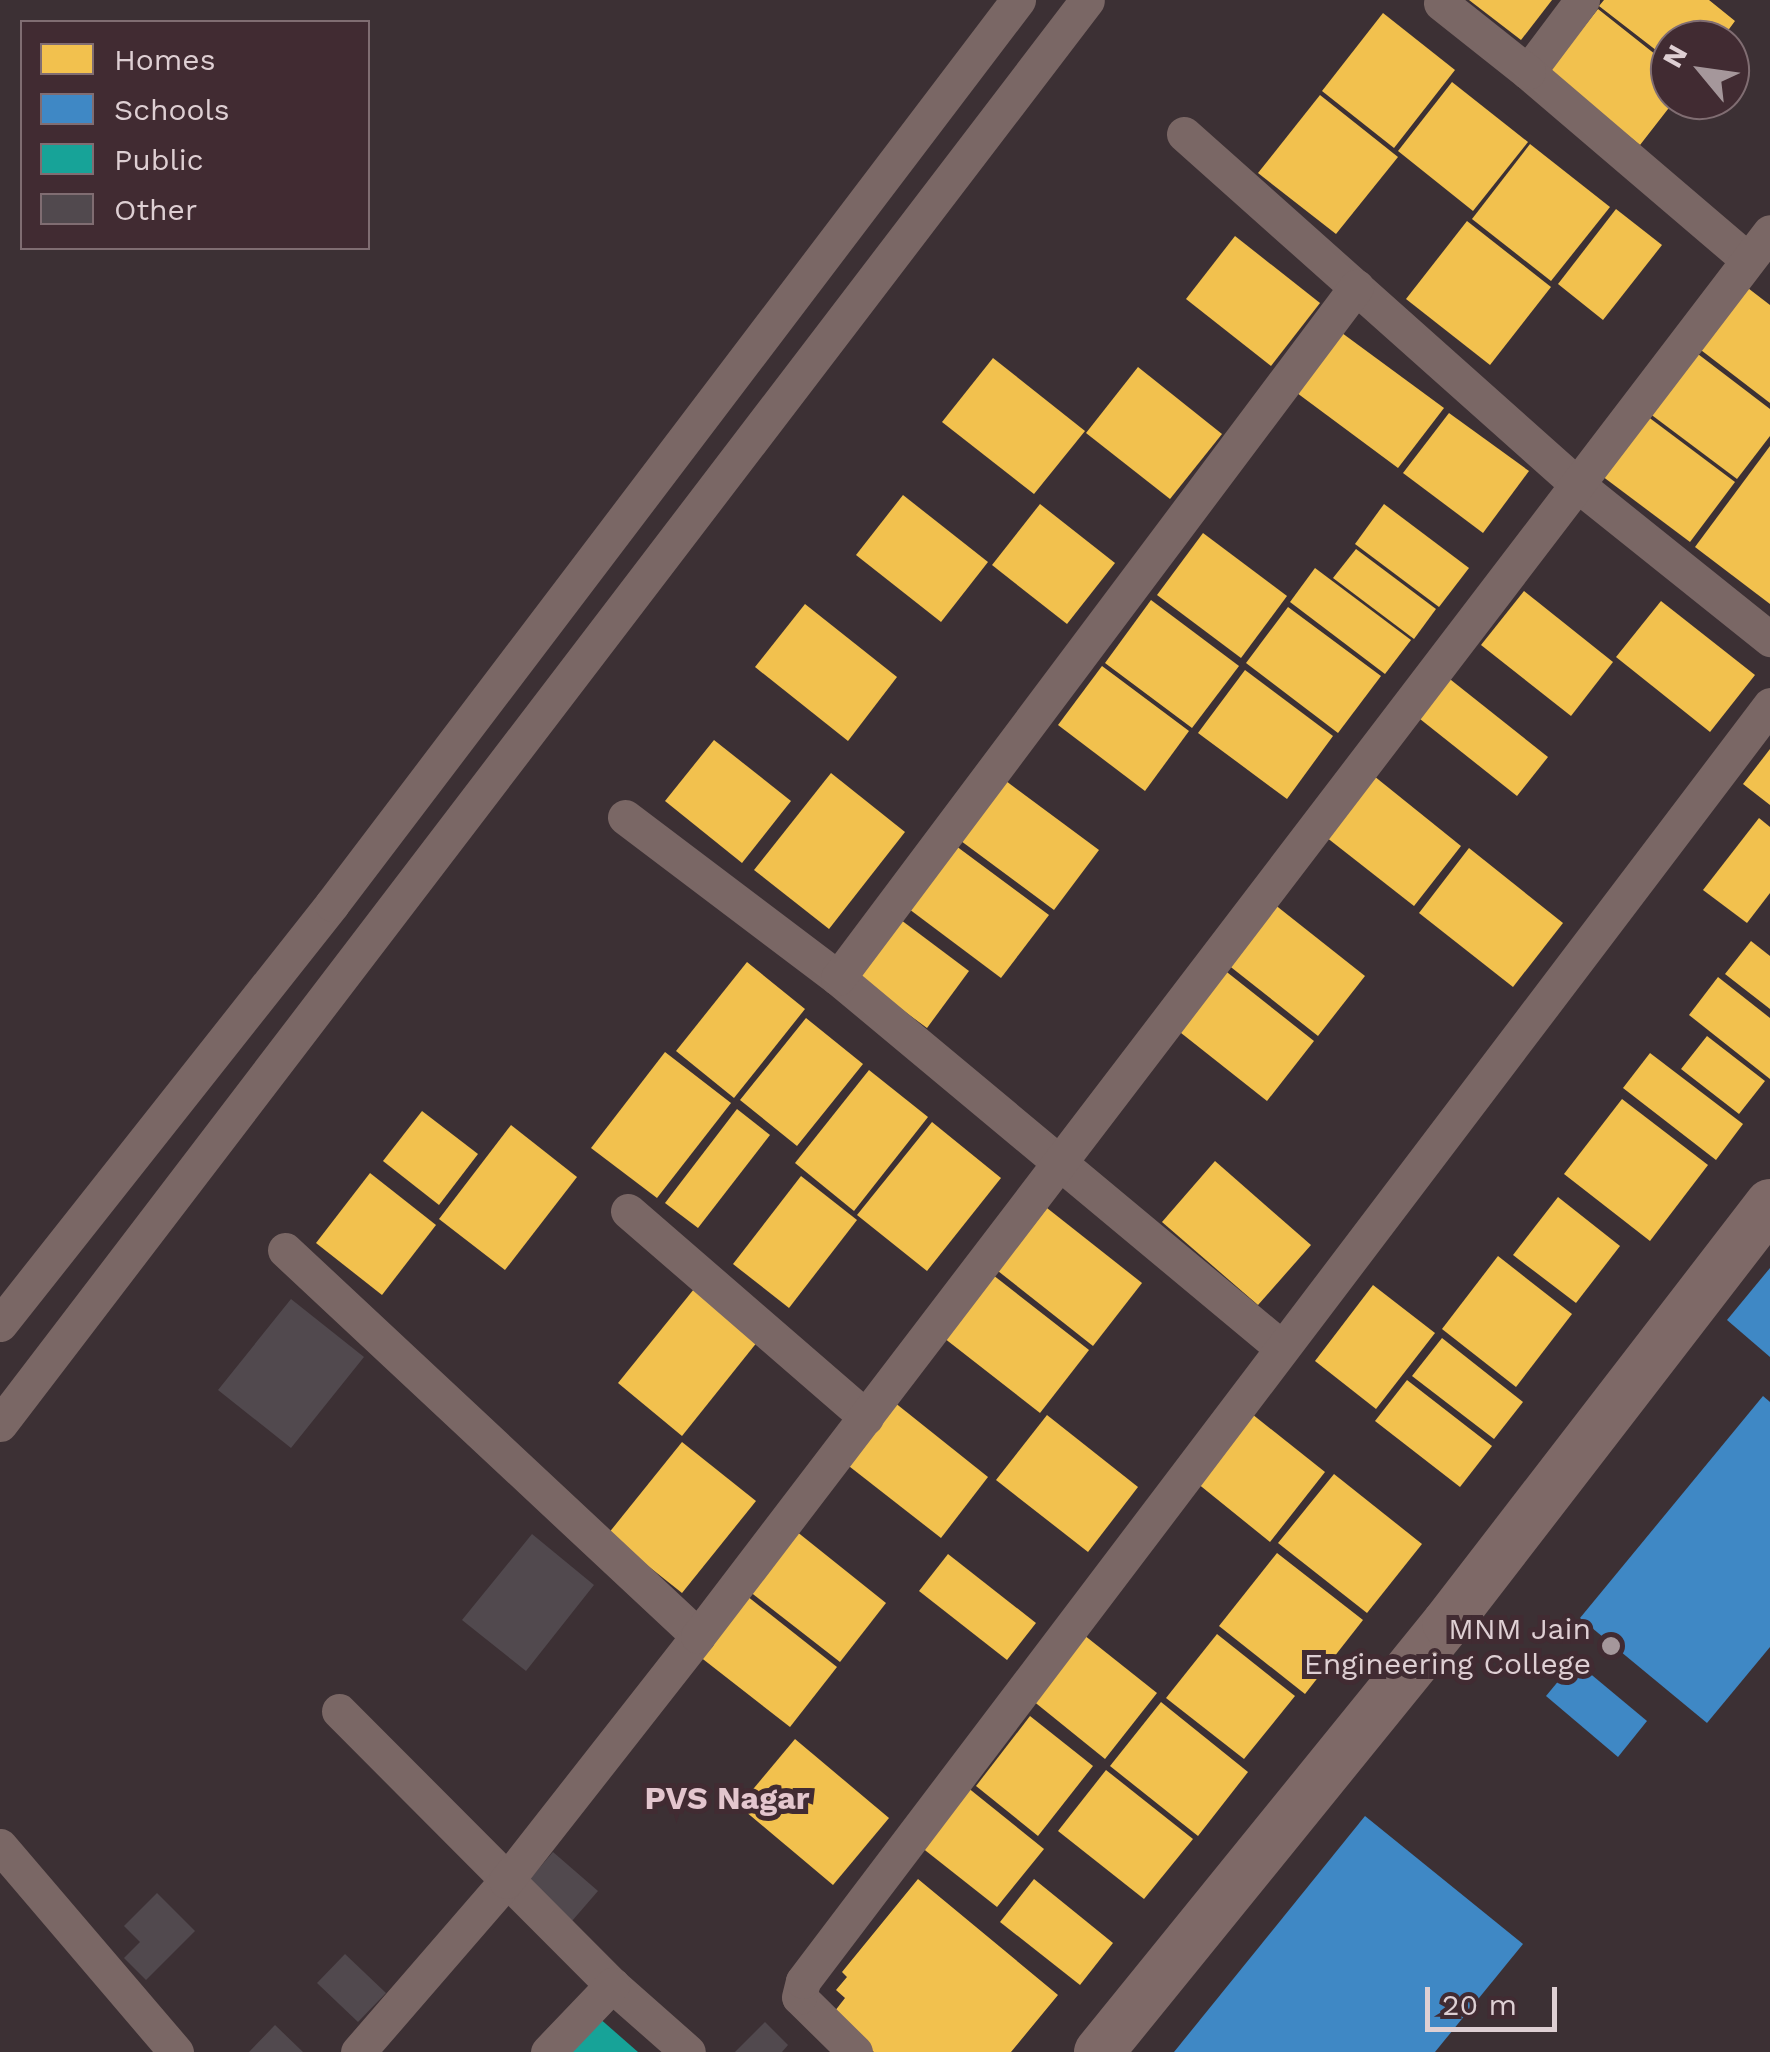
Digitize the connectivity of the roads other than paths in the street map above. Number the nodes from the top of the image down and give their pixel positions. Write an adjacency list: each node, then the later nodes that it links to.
1 (1018, 0): 19 (street)
2 (1088, 0): 22 (street)
3 (1582, 0): 5 (street)
4 (1441, 3): 5 (street)
5 (1528, 72): 8 (street)
6 (1184, 134): 9 (street)
7 (1770, 232): 8 (street)
8 (1748, 260): 10 (street)
9 (1356, 287): 10 (street); 14 (street)
10 (1579, 486): 11 (street); 15 (street)
11 (1770, 640)
12 (1770, 705): 20 (street)
13 (625, 817): 14 (street)
14 (838, 978): 15 (street)
15 (1057, 1166): 20 (street); 21 (street)
16 (1770, 1204): 33 (street)
17 (628, 1211): 21 (street)
18 (286, 1250): 23 (street)
19 (0, 1324)
20 (1282, 1348): 32 (street)
21 (866, 1417): 23 (street)
22 (0, 1424)
23 (698, 1636): 26 (street)
24 (339, 1711): 26 (street)
25 (0, 1846): 28 (street)
26 (506, 1881): 27 (street); 29 (street)
27 (612, 1986): 30 (street); 31 (street)
28 (176, 2052)
29 (358, 2052)
30 (548, 2052)
31 (688, 2052)
32 (854, 2052)
33 (1099, 2052)

